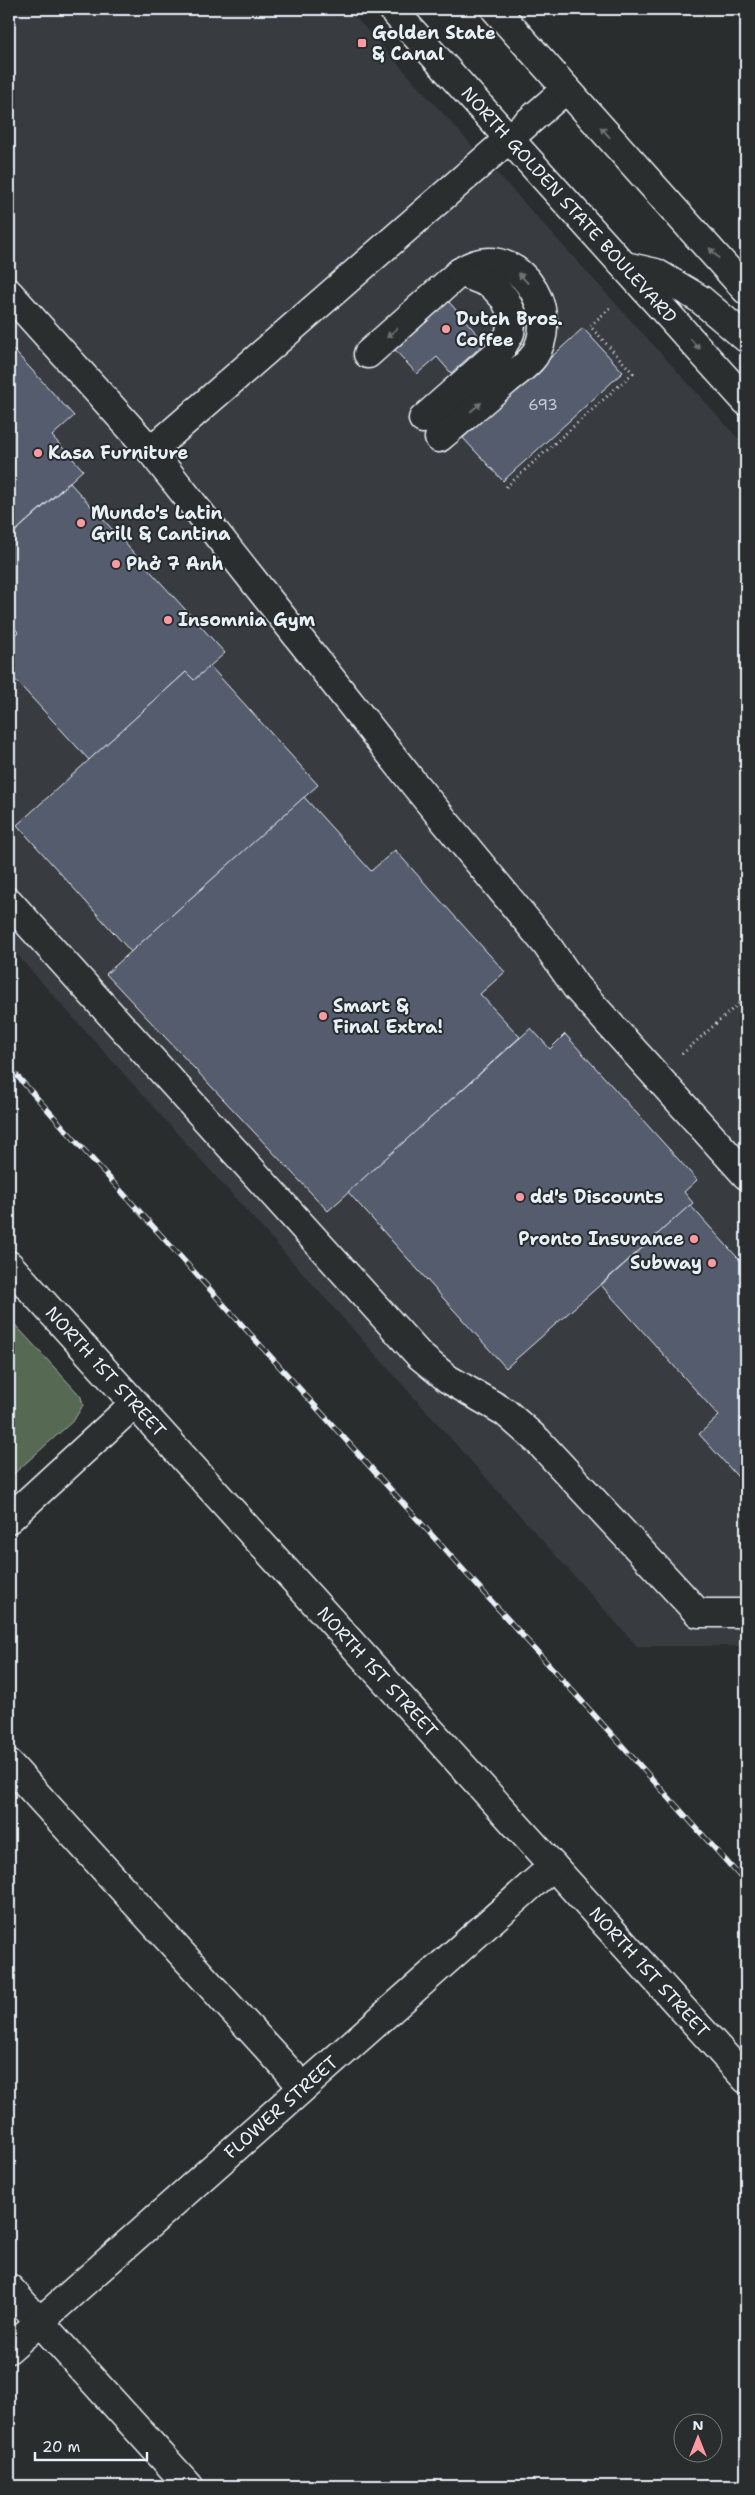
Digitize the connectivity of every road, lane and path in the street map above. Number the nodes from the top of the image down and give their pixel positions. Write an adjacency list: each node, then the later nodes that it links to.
1 (392, 9): 4 (street, NORTH GOLDEN STATE BOULEVARD)
2 (495, 9): 3 (street)
3 (566, 89): 4 (street); 6 (street, one-way to 3)
4 (509, 139): 5 (street, NORTH GOLDEN STATE BOULEVARD); 13 (street)
5 (625, 266): 9 (street); 11 (street, NORTH GOLDEN STATE BOULEVARD, one-way to 11)
6 (746, 290)
7 (9, 293): 13 (street)
8 (610, 308): 14 (path)
9 (746, 338)
10 (368, 354): 12 (street, one-way to 10)
11 (746, 401)
12 (431, 429)
13 (151, 451): 18 (street)
14 (506, 487)
15 (9, 902): 22 (street)
16 (746, 997): 17 (path)
17 (681, 1055)
18 (746, 1175)
19 (9, 1265): 20 (street, NORTH 1ST STREET)
20 (134, 1404): 21 (street); 24 (street, NORTH 1ST STREET)
21 (9, 1519)
22 (746, 1613)
23 (9, 1764): 26 (street)
24 (552, 1866): 25 (street, NORTH 1ST STREET); 26 (street, FLOWER STREET)
25 (746, 2079)
26 (303, 2087): 28 (street, FLOWER STREET)
27 (9, 2288): 28 (street)
28 (38, 2322): 29 (street, FLOWER STREET); 30 (street)
29 (9, 2349)
30 (189, 2486)

